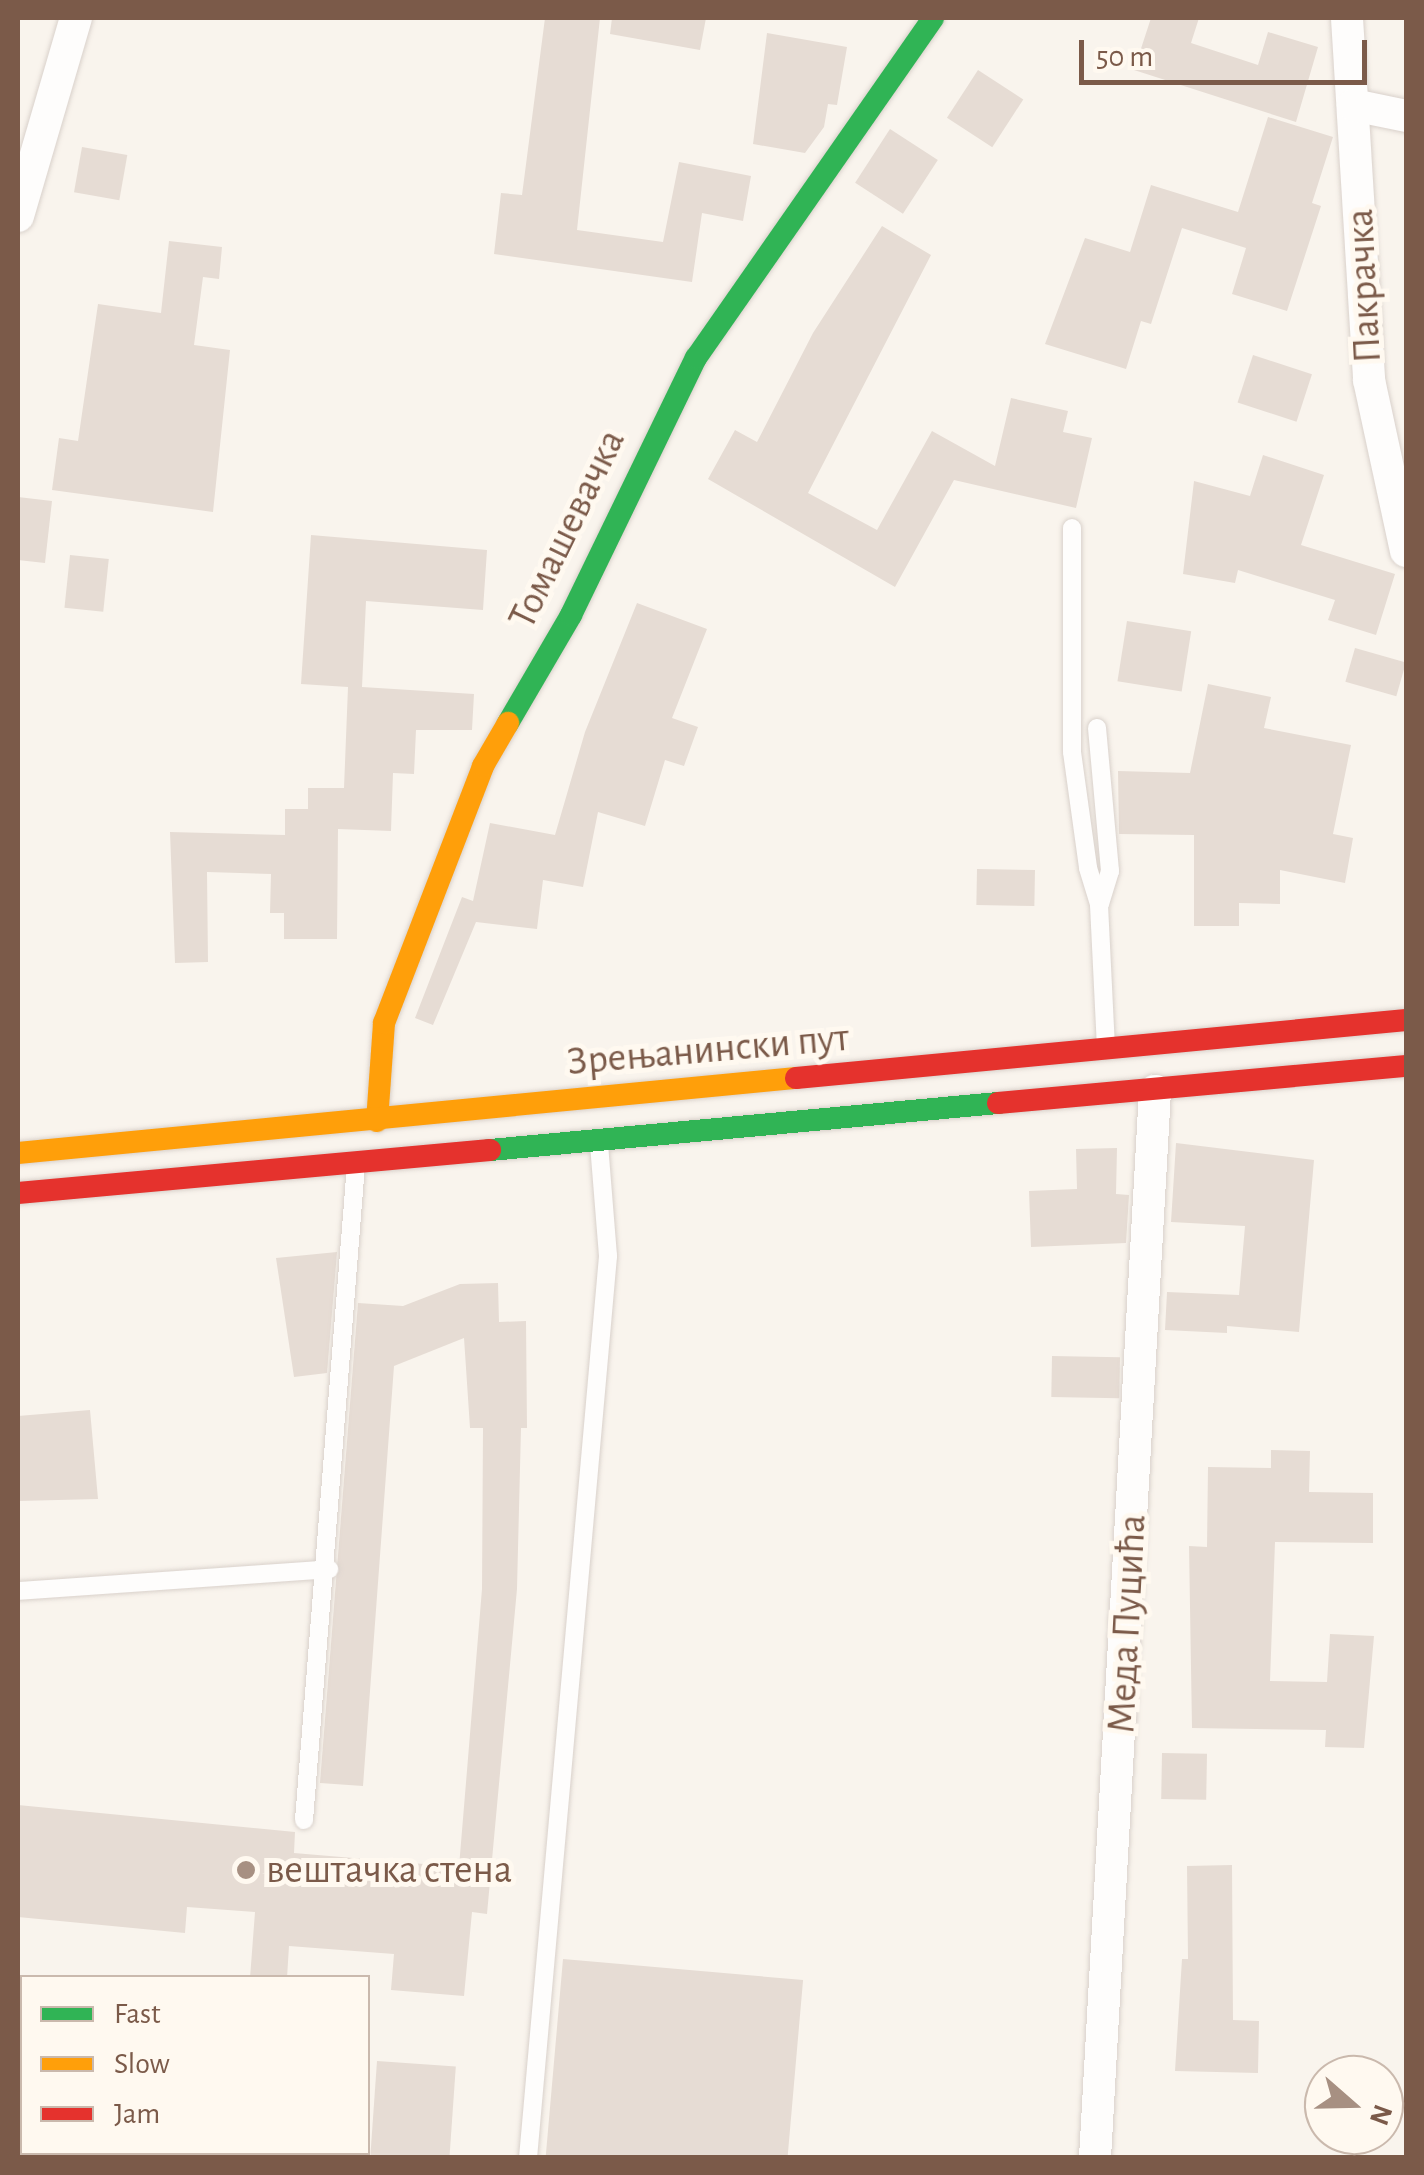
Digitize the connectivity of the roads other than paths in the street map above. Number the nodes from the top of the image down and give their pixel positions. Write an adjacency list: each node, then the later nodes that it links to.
1 (76, 18): 6 (street)
2 (933, 18): 16 (main road, Томашевачка)
3 (1347, 18): 4 (street, Пакрачка)
4 (1353, 105): 5 (street); 7 (street, Пакрачка)
5 (1406, 116)
6 (18, 216)
7 (1395, 463): 9 (street, Пакрачка)
8 (1072, 528): 11 (lane)
9 (1406, 551)
10 (1098, 728): 11 (lane)
11 (1100, 905): 13 (lane)
12 (1406, 1020): 13 (main road, Зрењанински пут)
13 (1106, 1050): 16 (main road, Зрењанински пут)
14 (1406, 1066): 15 (main road, Зрењанински пут)
15 (1155, 1091): 17 (main road, Зрењанински пут); 25 (street, Меда Пуцића)
16 (377, 1120): 18 (main road, Зрењанински пут)
17 (599, 1142): 19 (main road, Зрењанински пут); 24 (lane)
18 (18, 1153)
19 (356, 1164): 20 (main road, Зрењанински пут); 21 (lane)
20 (18, 1193)
21 (328, 1568): 22 (lane); 23 (lane)
22 (18, 1592)
23 (304, 1820)
24 (528, 2158)
25 (1095, 2158)

